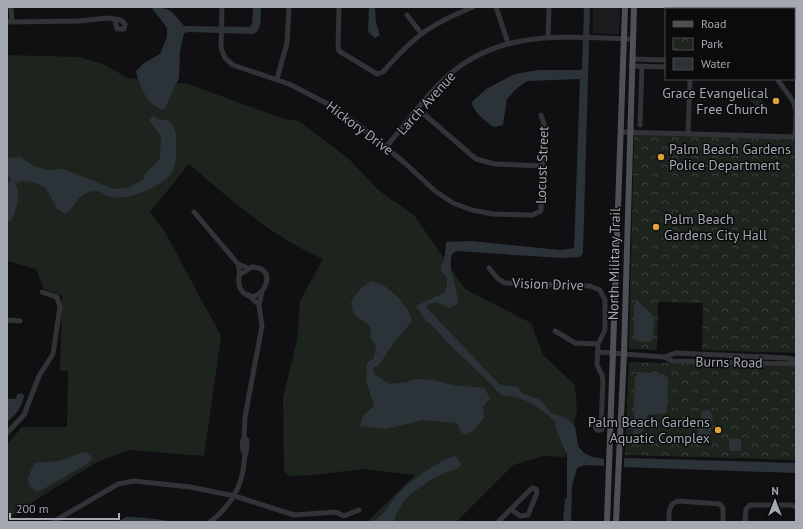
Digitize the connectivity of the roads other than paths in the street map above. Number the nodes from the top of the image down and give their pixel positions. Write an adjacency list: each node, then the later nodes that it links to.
1 (11, 7): 12 (street)
2 (222, 7): 22 (street, Hickory Drive)
3 (289, 7): 22 (street)
4 (339, 7): 13 (street)
5 (473, 7): 13 (street)
6 (496, 7): 17 (street)
7 (548, 7): 14 (street)
8 (625, 7): 15 (main road, North Military Trail)
9 (634, 7): 16 (main road, North Military Trail)
10 (407, 15): 13 (street)
11 (115, 20): 12 (street)
12 (10, 21)
13 (421, 33)
14 (548, 37): 15 (street, Larch Avenue); 17 (street, Larch Avenue)
15 (624, 39): 16 (street, Larch Avenue); 30 (main road, North Military Trail)
16 (632, 40): 19 (main road, North Military Trail)
17 (508, 43): 25 (street, Larch Avenue)
18 (665, 60): 19 (street)
19 (631, 62): 20 (street); 31 (main road, North Military Trail)
20 (642, 66): 21 (street); 29 (street)
21 (665, 67)
22 (277, 79): 34 (street, Hickory Drive)
23 (690, 80): 32 (street)
24 (778, 80): 26 (street)
25 (418, 109): 34 (street, Larch Avenue); 35 (street)
26 (796, 111)
27 (796, 114): 33 (street)
28 (542, 115): 35 (street, Locust Street)
29 (640, 125)
30 (621, 132): 31 (street); 51 (main road, North Military Trail)
31 (629, 132): 32 (street); 52 (main road, North Military Trail)
32 (688, 134): 33 (street)
33 (796, 137)
34 (386, 148): 37 (street, Hickory Drive)
35 (543, 166): 37 (street, Locust Street)
36 (194, 212): 38 (street)
37 (537, 214)
38 (238, 264): 39 (street); 41 (street)
39 (248, 268): 41 (street); 43 (street)
40 (489, 268): 49 (street, Vision Drive)
41 (241, 274): 44 (street)
42 (42, 292): 57 (street)
43 (262, 292): 44 (street); 45 (street)
44 (249, 295): 45 (street)
45 (259, 305): 58 (street)
46 (7, 320): 47 (street)
47 (20, 320)
48 (555, 331): 49 (street)
49 (598, 344): 50 (street)
50 (598, 352): 51 (street, Burns Road); 56 (street)
51 (613, 353): 52 (street, Burns Road); 65 (main road, North Military Trail)
52 (624, 353): 53 (street, Burns Road); 66 (main road, North Military Trail)
53 (664, 356): 54 (street, Burns Road); 55 (street, Burns Road)
54 (796, 360)
55 (796, 364)
56 (601, 424)
57 (7, 433)
58 (235, 496): 61 (street); 62 (street); 63 (street)
59 (796, 507): 69 (street)
60 (511, 509): 60 (street); 64 (street)
61 (359, 510)
62 (53, 522)
63 (210, 522)
64 (498, 522)
65 (607, 522)
66 (616, 522)
67 (669, 522): 68 (street)
68 (723, 522)
69 (745, 522)

